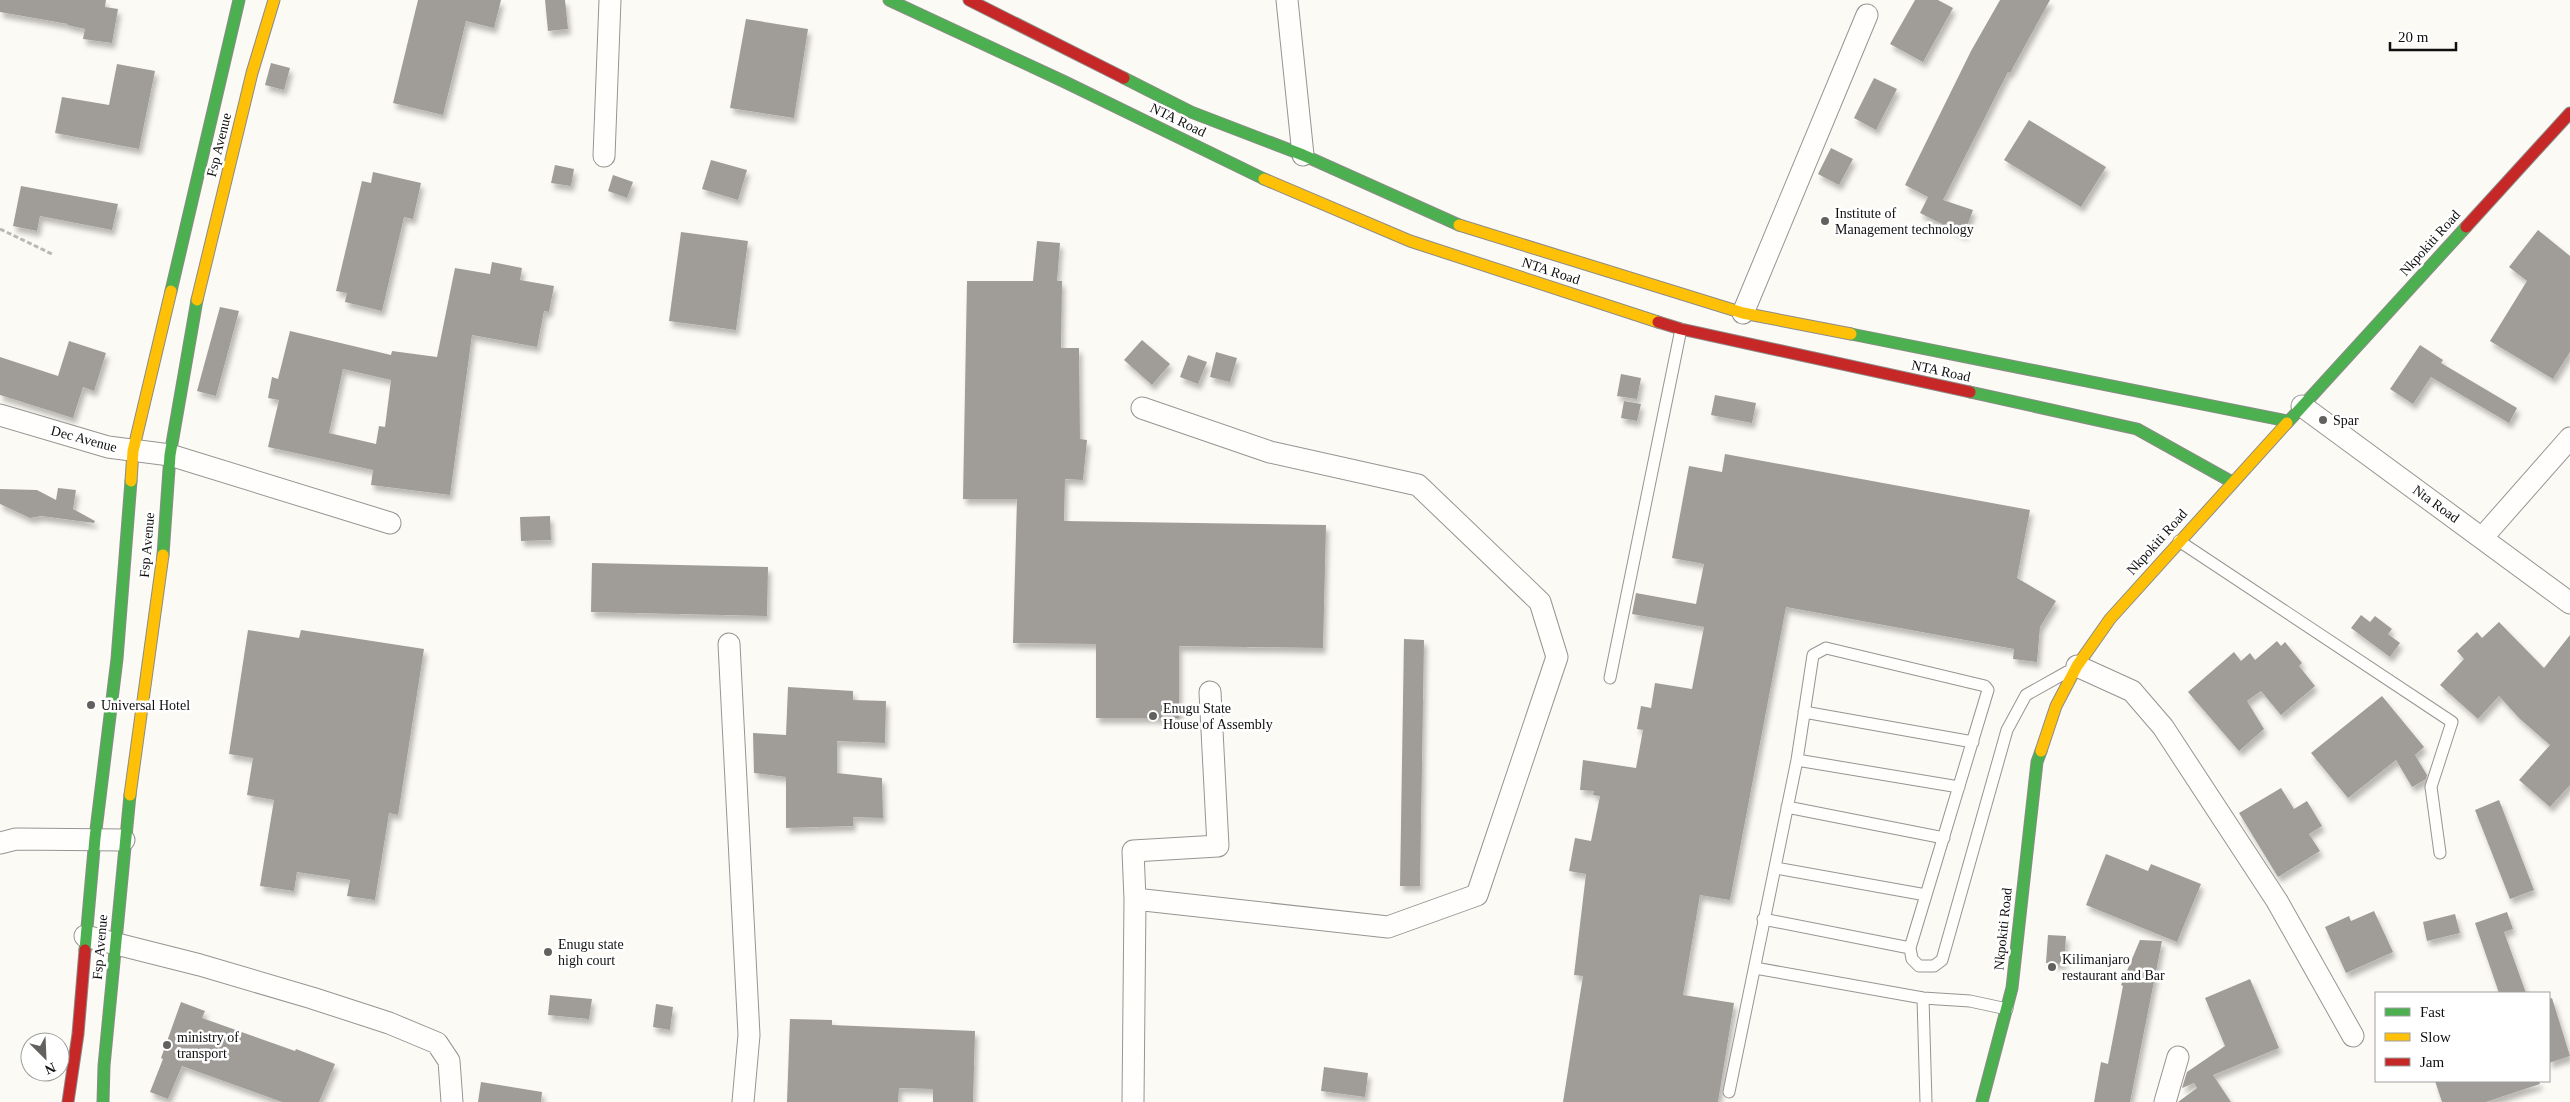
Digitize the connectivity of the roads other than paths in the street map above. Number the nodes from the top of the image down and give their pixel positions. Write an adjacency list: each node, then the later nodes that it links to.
1 (239, 0): 18 (main road, Fsp Avenue)
2 (274, 0): 19 (main road, Fsp Avenue)
3 (610, 0): 10 (street)
4 (889, 0): 12 (main road, NTA Road)
5 (969, 0): 9 (main road, NTA Road)
6 (1287, 0): 9 (street)
7 (1867, 15): 11 (street)
8 (2570, 113): 13 (main road, Nkpokiti Road)
9 (1303, 155): 11 (main road, NTA Road)
10 (604, 156)
11 (1743, 313): 16 (main road, NTA Road)
12 (1681, 329): 20 (main road, NTA Road); 27 (lane)
13 (2302, 406): 16 (main road, Nkpokiti Road); 22 (street, Nta Road)
14 (1142, 408): 42 (street)
15 (0, 415): 18 (street, Dec Avenue)
16 (2287, 421): 20 (main road, Nkpokiti Road)
17 (2570, 438): 22 (street)
18 (133, 451): 19 (street, Dec Avenue); 32 (main road, Fsp Avenue)
19 (170, 455): 21 (street, Dec Avenue); 32 (main road, Fsp Avenue)
20 (2232, 482): 23 (main road, Nkpokiti Road)
21 (390, 523)
22 (2482, 538): 24 (street, Nta Road)
23 (2179, 541): 26 (main road, Nkpokiti Road); 39 (lane)
24 (2570, 604)
25 (729, 644): 56 (street)
26 (2077, 666): 46 (lane); 49 (main road, Nkpokiti Road); 50 (street)
27 (1610, 678)
28 (1210, 692): 42 (street)
29 (1804, 712): 30 (lane); 30 (lane); 31 (lane)
30 (1973, 742): 33 (lane)
31 (1797, 760): 33 (lane); 34 (lane)
32 (116, 786): 35 (main road, Fsp Avenue); 37 (main road, Fsp Avenue)
33 (1960, 787): 36 (lane)
34 (1787, 807): 36 (lane); 40 (lane)
35 (95, 838): 37 (street); 38 (street); 44 (main road, Fsp Avenue)
36 (1944, 838): 41 (lane)
37 (124, 840): 45 (main road, Fsp Avenue)
38 (0, 843)
39 (2440, 853)
40 (1776, 868): 41 (lane); 43 (lane)
41 (1926, 895): 46 (lane)
42 (1135, 899): 57 (street)
43 (1763, 919): 46 (lane); 47 (lane)
44 (85, 936): 45 (street); 53 (main road, Fsp Avenue)
45 (116, 945): 54 (main road, Fsp Avenue); 55 (street)
46 (1910, 948)
47 (1755, 968): 48 (lane); 52 (lane)
48 (1923, 998): 49 (lane); 58 (lane)
49 (2007, 1009): 59 (main road, Nkpokiti Road)
50 (2353, 1036)
51 (2178, 1057): 60 (street)
52 (1729, 1092)
53 (68, 1102)
54 (103, 1102)
55 (452, 1102)
56 (744, 1102)
57 (1133, 1102)
58 (1926, 1102)
59 (1982, 1102)
60 (2165, 1102)

